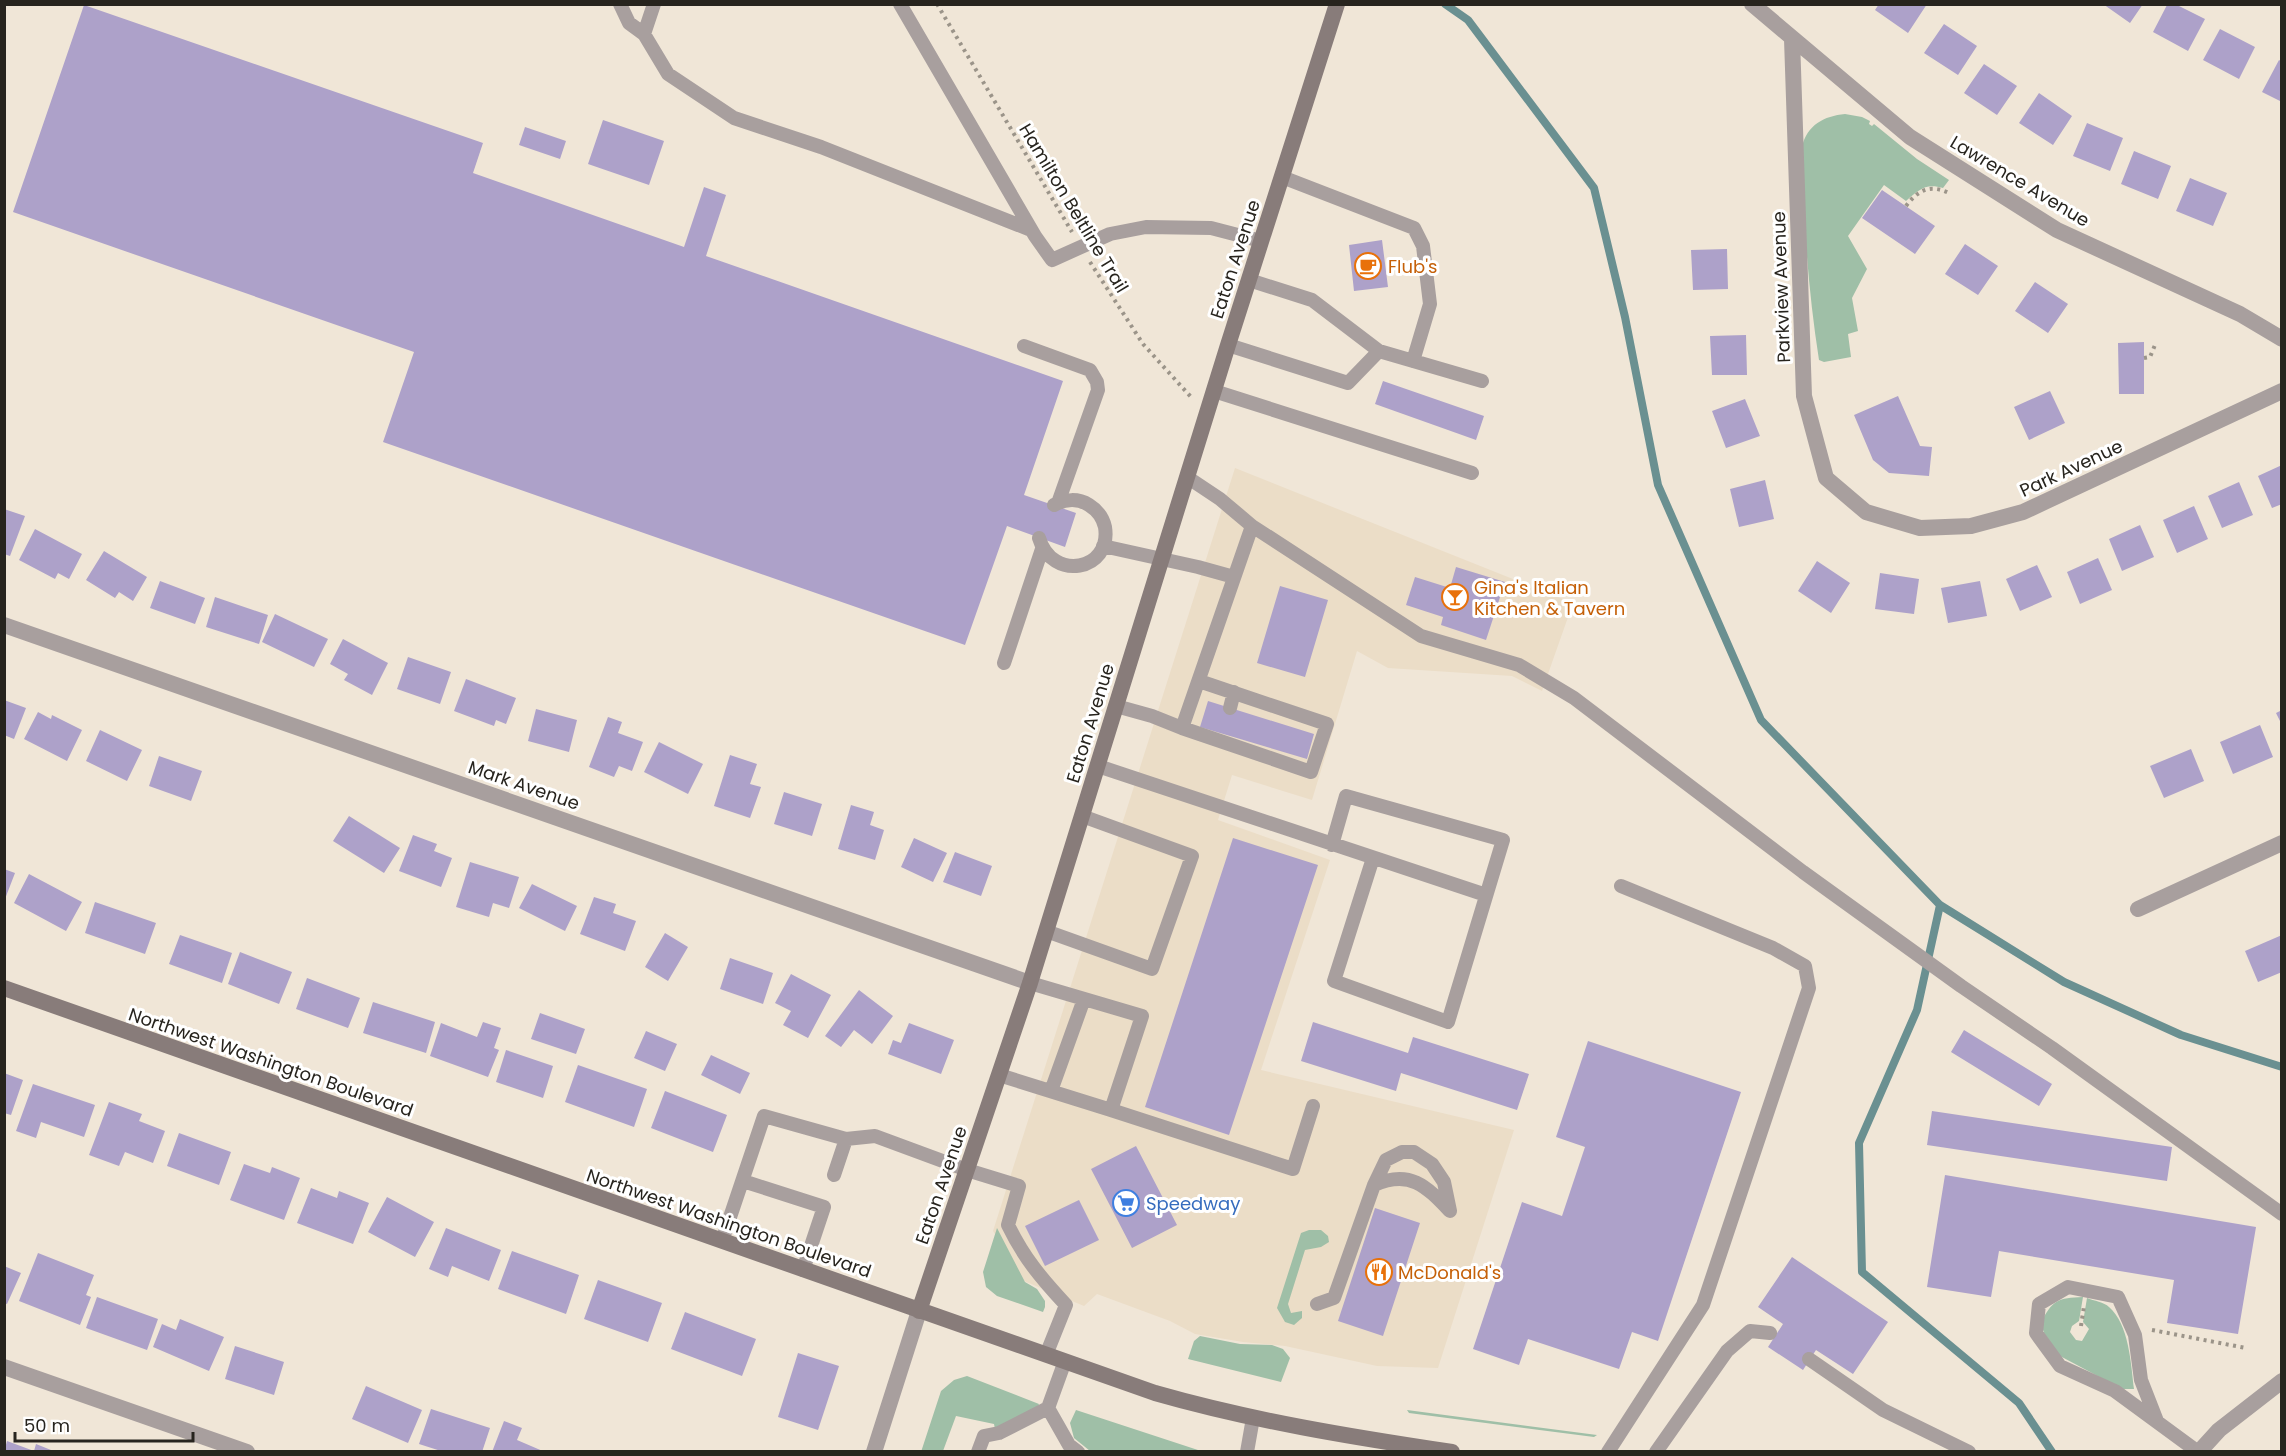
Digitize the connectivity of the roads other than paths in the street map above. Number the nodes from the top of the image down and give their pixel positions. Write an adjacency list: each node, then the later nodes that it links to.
1 (620, 4): 6 (lane)
2 (654, 4): 6 (lane)
3 (900, 4): 9 (lane)
4 (1752, 4): 7 (street, Lawrence Avenue)
5 (1336, 5): 8 (main road, Eaton Avenue)
6 (644, 34): 9 (lane)
7 (1792, 39): 12 (street, Lawrence Avenue); 22 (street, Parkview Avenue)
8 (1282, 177): 10 (main road, Eaton Avenue); 16 (lane)
9 (1032, 230): 10 (lane)
10 (1262, 241): 11 (main road, Eaton Avenue)
11 (1249, 280): 13 (main road, Eaton Avenue); 15 (lane)
12 (2282, 339)
13 (1228, 345): 15 (lane); 18 (main road, Eaton Avenue)
14 (1024, 346): 24 (lane)
15 (1379, 351): 16 (lane)
16 (1413, 361): 17 (lane)
17 (1482, 381)
18 (1214, 391): 20 (lane); 21 (main road, Eaton Avenue)
19 (2282, 391): 22 (street, Park Avenue)
20 (1472, 473)
21 (1187, 477): 23 (lane); 25 (main road, Eaton Avenue)
22 (1866, 512)
23 (1252, 526): 26 (lane); 59 (lane)
24 (1104, 546): 25 (lane); 28 (lane)
25 (1161, 558): 26 (lane); 32 (main road, Eaton Avenue)
26 (1234, 577): 29 (lane)
27 (4, 625): 47 (street, Mark Avenue)
28 (1004, 663)
29 (1199, 681): 30 (lane); 37 (lane)
30 (1234, 692): 31 (lane); 33 (lane)
31 (1267, 704): 34 (lane); 35 (lane)
32 (1116, 706): 37 (lane); 38 (main road, Eaton Avenue)
33 (1230, 708)
34 (1292, 712): 36 (lane); 37 (lane)
35 (1263, 718)
36 (1288, 726)
37 (1182, 728)
38 (1098, 766): 39 (main road, Eaton Avenue); 41 (lane)
39 (1082, 816): 46 (main road, Eaton Avenue); 46 (lane)
40 (2282, 843): 45 (street)
41 (1332, 845): 42 (lane); 44 (lane)
42 (1374, 858): 44 (lane); 44 (lane)
43 (1621, 886): 79 (lane)
44 (1486, 896)
45 (2138, 909)
46 (1046, 932): 47 (main road, Eaton Avenue)
47 (1030, 983): 49 (lane); 50 (main road, Eaton Avenue)
48 (4, 988): 60 (main road, Northwest Washington Boulevard)
49 (1084, 999): 51 (lane); 53 (lane)
50 (999, 1075): 51 (lane); 55 (main road, Eaton Avenue)
51 (1051, 1091): 53 (lane)
52 (1313, 1106): 53 (lane)
53 (1111, 1110)
54 (846, 1139): 55 (lane); 56 (lane); 57 (lane)
55 (968, 1170): 63 (main road, Eaton Avenue); 65 (lane)
56 (834, 1175)
57 (743, 1181): 60 (lane); 61 (lane)
58 (1374, 1185): 58 (lane); 62 (lane)
59 (2282, 1214)
60 (722, 1242): 61 (main road, Northwest Washington Boulevard)
61 (803, 1270): 63 (main road, Northwest Washington Boulevard)
62 (1317, 1304)
63 (919, 1311): 65 (main road, Northwest Washington Boulevard); 74 (street, Eaton Avenue)
64 (1770, 1333): 80 (lane)
65 (1046, 1355): 67 (main road, Northwest Washington Boulevard)
66 (1809, 1359): 81 (lane)
67 (1065, 1361): 70 (lane); 71 (main road, Northwest Washington Boulevard)
68 (4, 1367): 73 (street)
69 (2278, 1389): 82 (street)
70 (1048, 1408): 75 (lane); 76 (lane)
71 (1253, 1418): 77 (lane); 78 (main road, Northwest Washington Boulevard)
72 (2157, 1421): 72 (lane); 82 (lane)
73 (247, 1452)
74 (874, 1452)
75 (978, 1452)
76 (1078, 1452)
77 (1247, 1452)
78 (1452, 1452)
79 (1608, 1452)
80 (1656, 1452)
81 (1969, 1452)
82 (2199, 1452)

